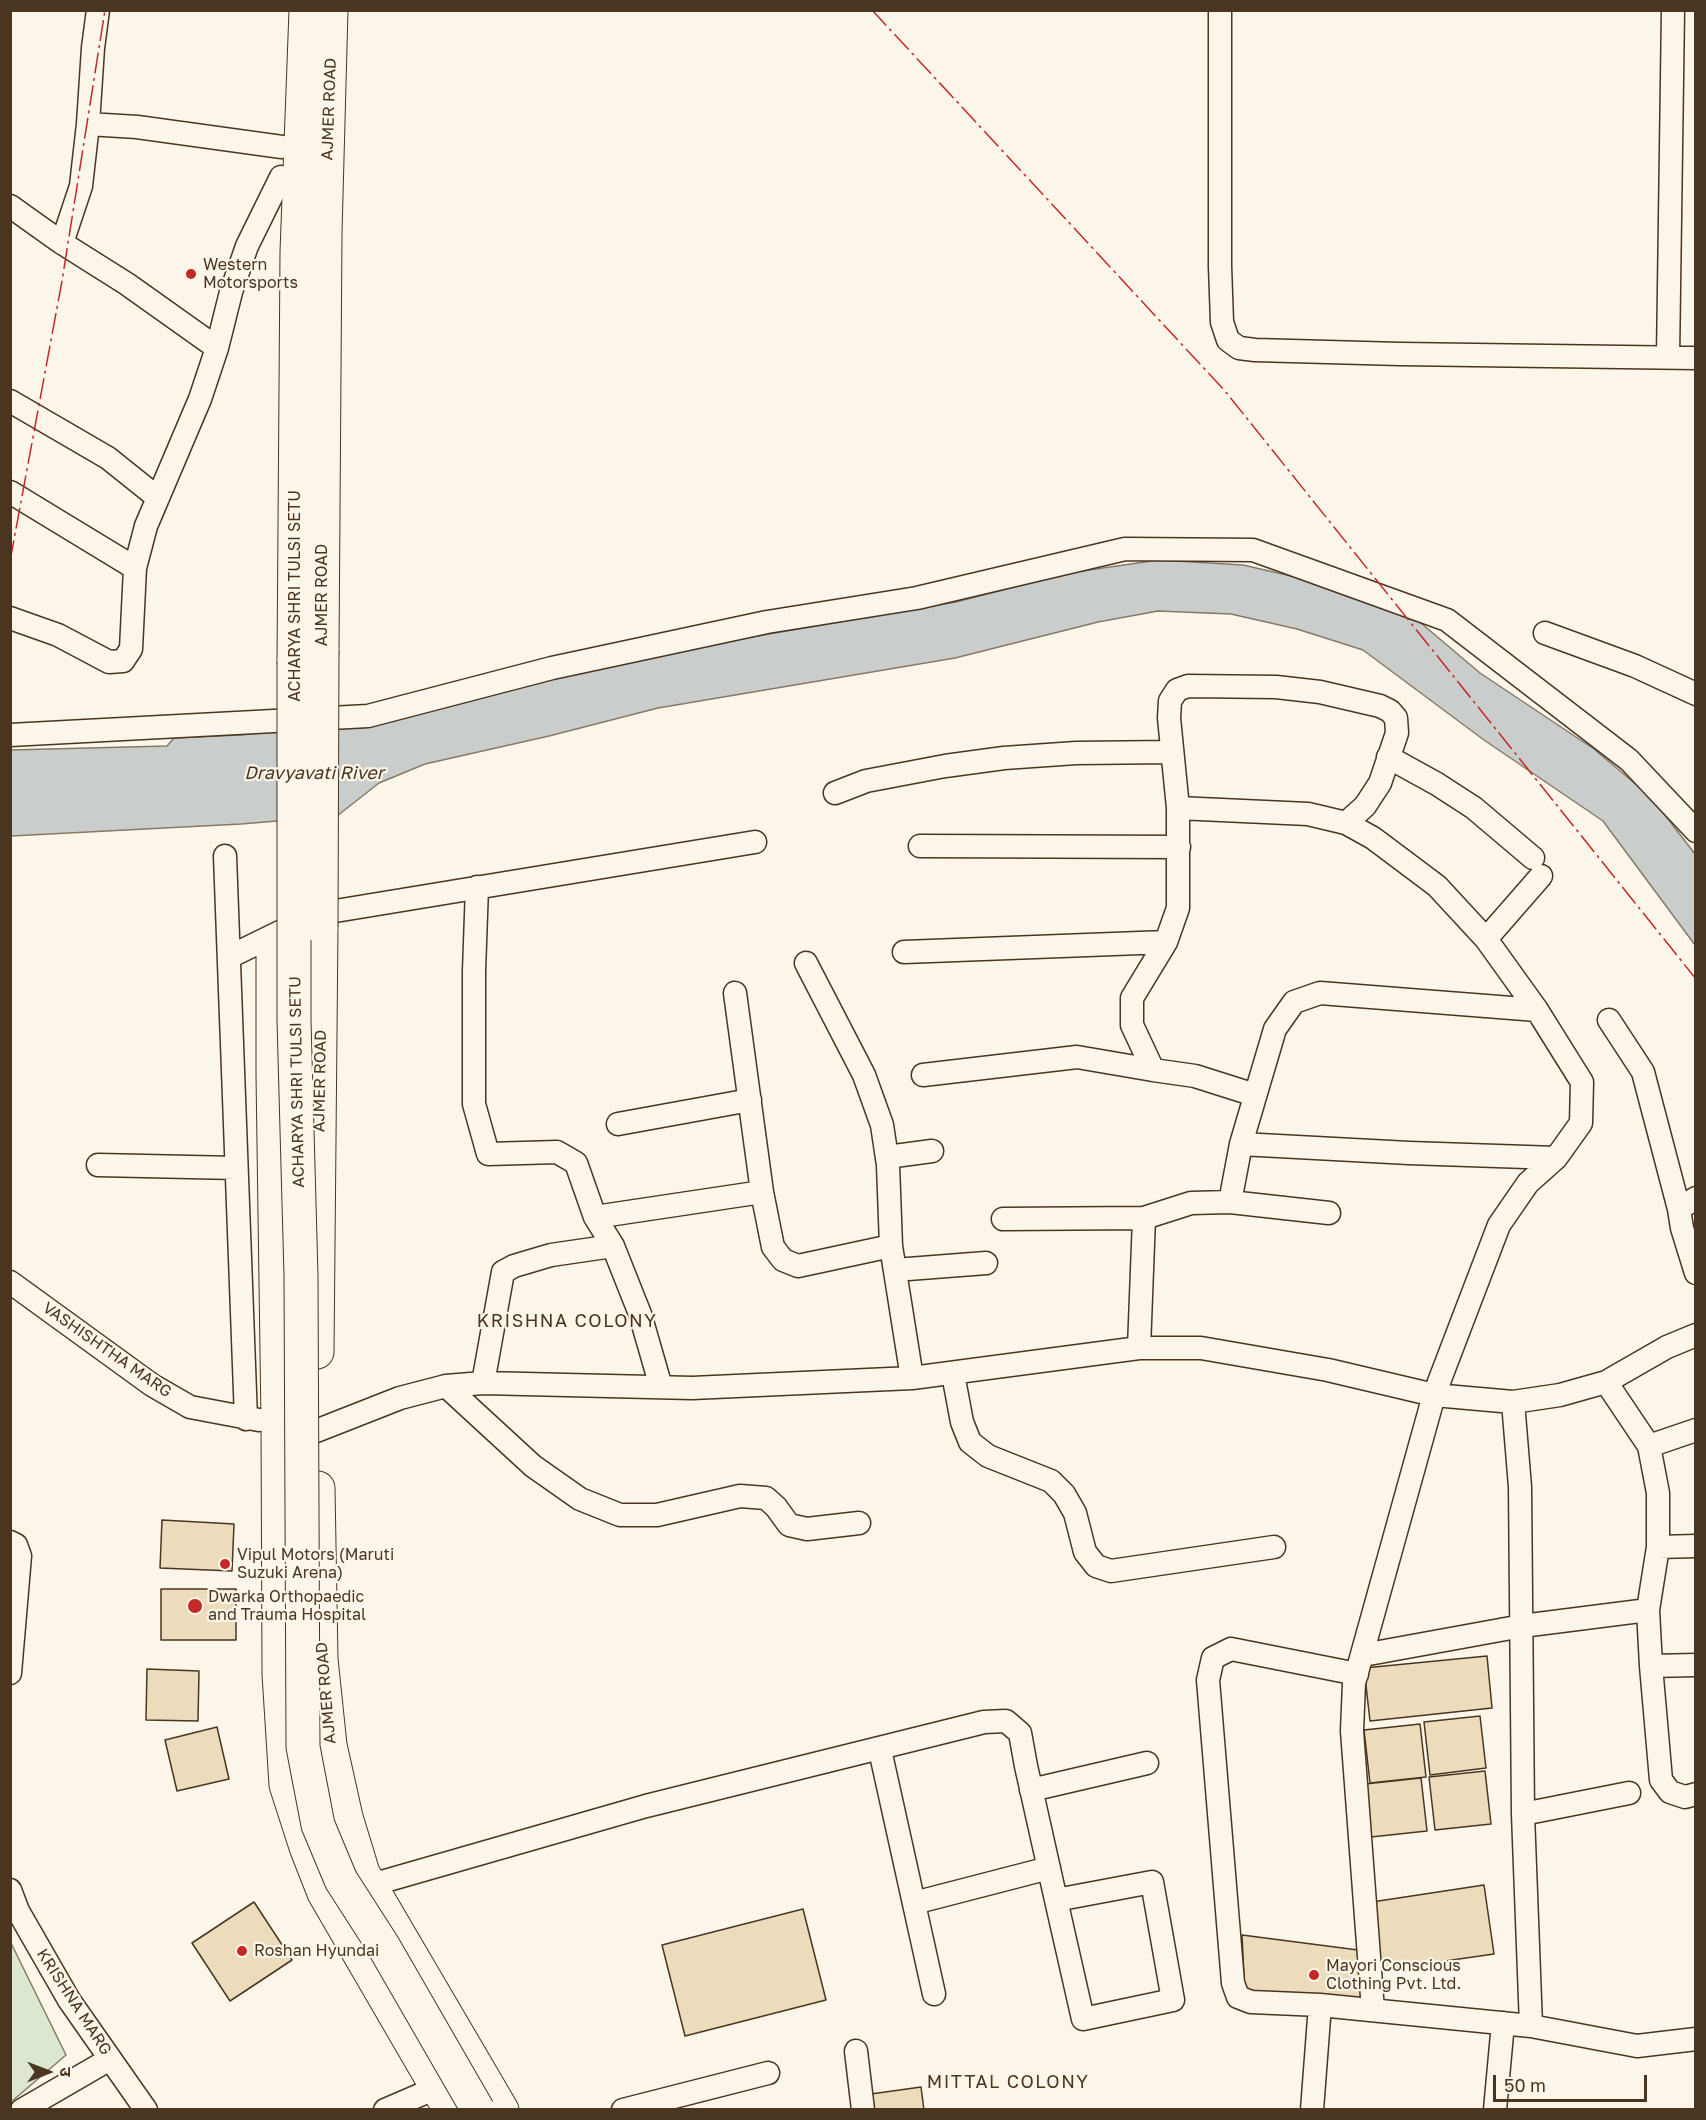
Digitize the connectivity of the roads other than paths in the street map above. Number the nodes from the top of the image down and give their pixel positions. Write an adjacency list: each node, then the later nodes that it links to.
1 (98, 10): 7 (street)
2 (284, 10): 8 (highway)
3 (306, 10): 115 (highway, ACHARYA SHRI TULSI SETU, bridge)
4 (332, 10): 77 (highway, AJMER ROAD, bridge)
5 (1220, 10): 12 (street)
6 (1673, 10): 12 (street)
7 (88, 124): 8 (street); 10 (street)
8 (281, 162): 11 (street); 75 (highway)
9 (10, 206): 10 (street)
10 (62, 243): 11 (street)
11 (217, 348): 16 (street)
12 (1668, 357): 13 (street)
13 (1695, 358)
14 (10, 401): 16 (street)
15 (10, 492): 17 (street)
16 (158, 498): 17 (street)
17 (135, 568): 18 (street)
18 (10, 618)
19 (1545, 633): 20 (street)
20 (1695, 694)
21 (10, 735): 27 (street)
22 (1172, 752): 23 (street); 24 (street); 25 (street)
23 (1388, 757): 26 (street); 33 (street)
24 (835, 793)
25 (1178, 808): 26 (street); 30 (street)
26 (1346, 824): 33 (street)
27 (1695, 831)
28 (756, 842): 32 (street)
29 (920, 846): 30 (street)
30 (1179, 847): 34 (street)
31 (225, 856): 36 (street)
32 (477, 887): 36 (street); 56 (street)
33 (1486, 939): 39 (street)
34 (1166, 942): 35 (street); 41 (street)
35 (904, 952)
36 (229, 957): 51 (street)
37 (806, 963): 48 (street)
38 (735, 993): 44 (street)
39 (1537, 1010): 43 (street); 49 (street)
40 (1609, 1020): 54 (street)
41 (1153, 1070): 42 (street); 43 (street)
42 (923, 1075)
43 (1255, 1095): 46 (street)
44 (750, 1100): 45 (street); 52 (street)
45 (618, 1124)
46 (1241, 1144): 49 (street); 53 (street)
47 (932, 1150): 48 (street)
48 (887, 1157): 60 (street)
49 (1556, 1158): 73 (street)
50 (98, 1165): 51 (street)
51 (237, 1168): 75 (street)
52 (762, 1192): 56 (street); 60 (street)
53 (1230, 1202): 55 (street); 57 (street)
54 (1687, 1204): 63 (street)
55 (1329, 1213)
56 (595, 1217): 59 (street)
57 (1144, 1218): 58 (street); 66 (street)
58 (1003, 1219)
59 (613, 1246): 70 (street); 72 (street)
60 (891, 1246): 62 (street)
61 (987, 1263): 62 (street)
62 (895, 1270): 68 (street)
63 (1695, 1273)
64 (10, 1282): 75 (street, VASHISHTHA MARG)
65 (1695, 1335): 69 (street)
66 (1139, 1348): 67 (street); 73 (street)
67 (953, 1374): 68 (street); 82 (street)
68 (912, 1378): 72 (street)
69 (1606, 1382): 74 (street); 78 (street)
70 (483, 1383): 71 (street); 72 (street)
71 (446, 1386): 77 (street); 79 (street)
72 (661, 1387)
73 (1434, 1395): 74 (street); 86 (street)
74 (1513, 1402): 85 (street)
75 (262, 1420): 111 (highway)
76 (1695, 1430): 78 (street)
77 (316, 1431): 97 (highway, AJMER ROAD)
78 (1649, 1446): 83 (street)
79 (859, 1523)
80 (13, 1543): 89 (street)
81 (1695, 1546): 83 (street)
82 (1274, 1547)
83 (1658, 1547): 84 (street)
84 (1648, 1610): 85 (street); 88 (street)
85 (1521, 1626): 86 (street); 95 (street)
86 (1360, 1665): 102 (street); 103 (street)
87 (1695, 1665): 88 (street)
88 (1651, 1666): 94 (street)
89 (10, 1673)
90 (880, 1749): 92 (street); 97 (street); 100 (street)
91 (1146, 1763): 92 (street)
92 (1031, 1790): 96 (street)
93 (1629, 1793): 95 (street)
94 (1695, 1794)
95 (1523, 1814): 105 (street)
96 (1049, 1868): 99 (street); 100 (street)
97 (371, 1885): 109 (highway, AJMER ROAD)
98 (10, 1890): 108 (street, KRISHNA MARG)
99 (1056, 1900): 99 (street)
100 (914, 1903): 101 (street)
101 (934, 1994)
102 (1320, 2005): 103 (street); 119 (street)
103 (1373, 2010): 104 (street)
104 (1503, 2023): 105 (street); 120 (street)
105 (1531, 2026): 106 (street)
106 (1695, 2039)
107 (856, 2051): 118 (street)
108 (110, 2059): 112 (street); 113 (street, KRISHNA MARG)
109 (477, 2069): 111 (street); 116 (highway, AJMER ROAD)
110 (768, 2073): 117 (street)
111 (444, 2098): 114 (street)
112 (22, 2109)
113 (146, 2109)
114 (385, 2109)
115 (478, 2109)
116 (502, 2109)
117 (623, 2109)
118 (863, 2109)
119 (1312, 2109)
120 (1495, 2109)

